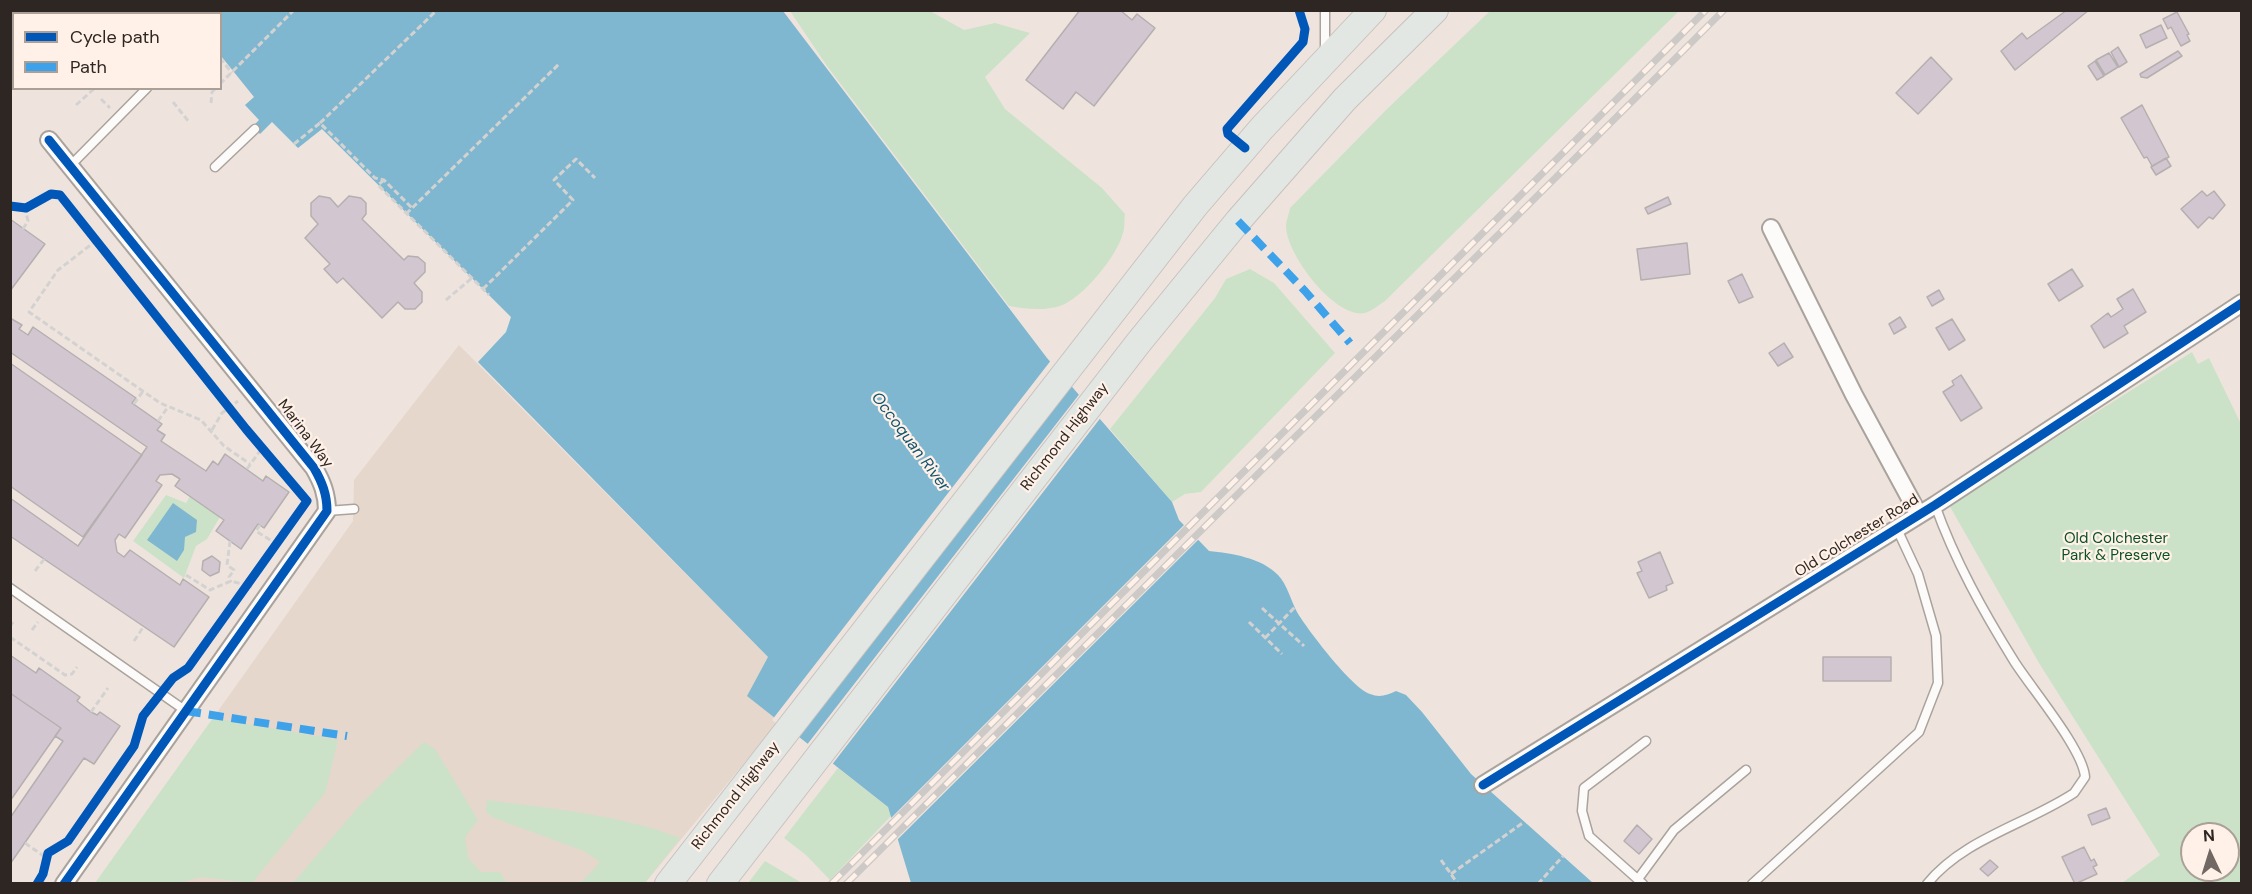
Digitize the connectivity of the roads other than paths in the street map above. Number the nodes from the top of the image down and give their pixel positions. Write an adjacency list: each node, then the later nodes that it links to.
1 (1324, 10): 4 (lane)
2 (1373, 10): 4 (main road, Richmond Highway)
3 (1435, 10): 25 (main road, Richmond Highway)
4 (1324, 61): 24 (main road, Richmond Highway)
5 (145, 90): 8 (lane)
6 (255, 129): 9 (lane)
7 (49, 140): 8 (street, Marina Way)
8 (70, 166): 14 (street, Marina Way)
9 (215, 167)
10 (1771, 228): 15 (street, Old Colchester Road)
11 (2241, 303): 12 (street, Old Colchester Road)
12 (1935, 506): 15 (street, Old Colchester Road); 27 (lane)
13 (354, 509): 14 (lane)
14 (327, 511): 18 (street)
15 (1919, 515): 16 (street, Old Colchester Road)
16 (1897, 529): 21 (street, Old Colchester Road); 26 (lane)
17 (10, 588): 18 (lane)
18 (186, 711): 23 (street)
19 (1646, 741): 22 (lane)
20 (1746, 770): 22 (lane)
21 (1483, 785)
22 (1641, 881)
23 (64, 884)
24 (668, 884)
25 (720, 884)
26 (1752, 884)
27 (1927, 884)

